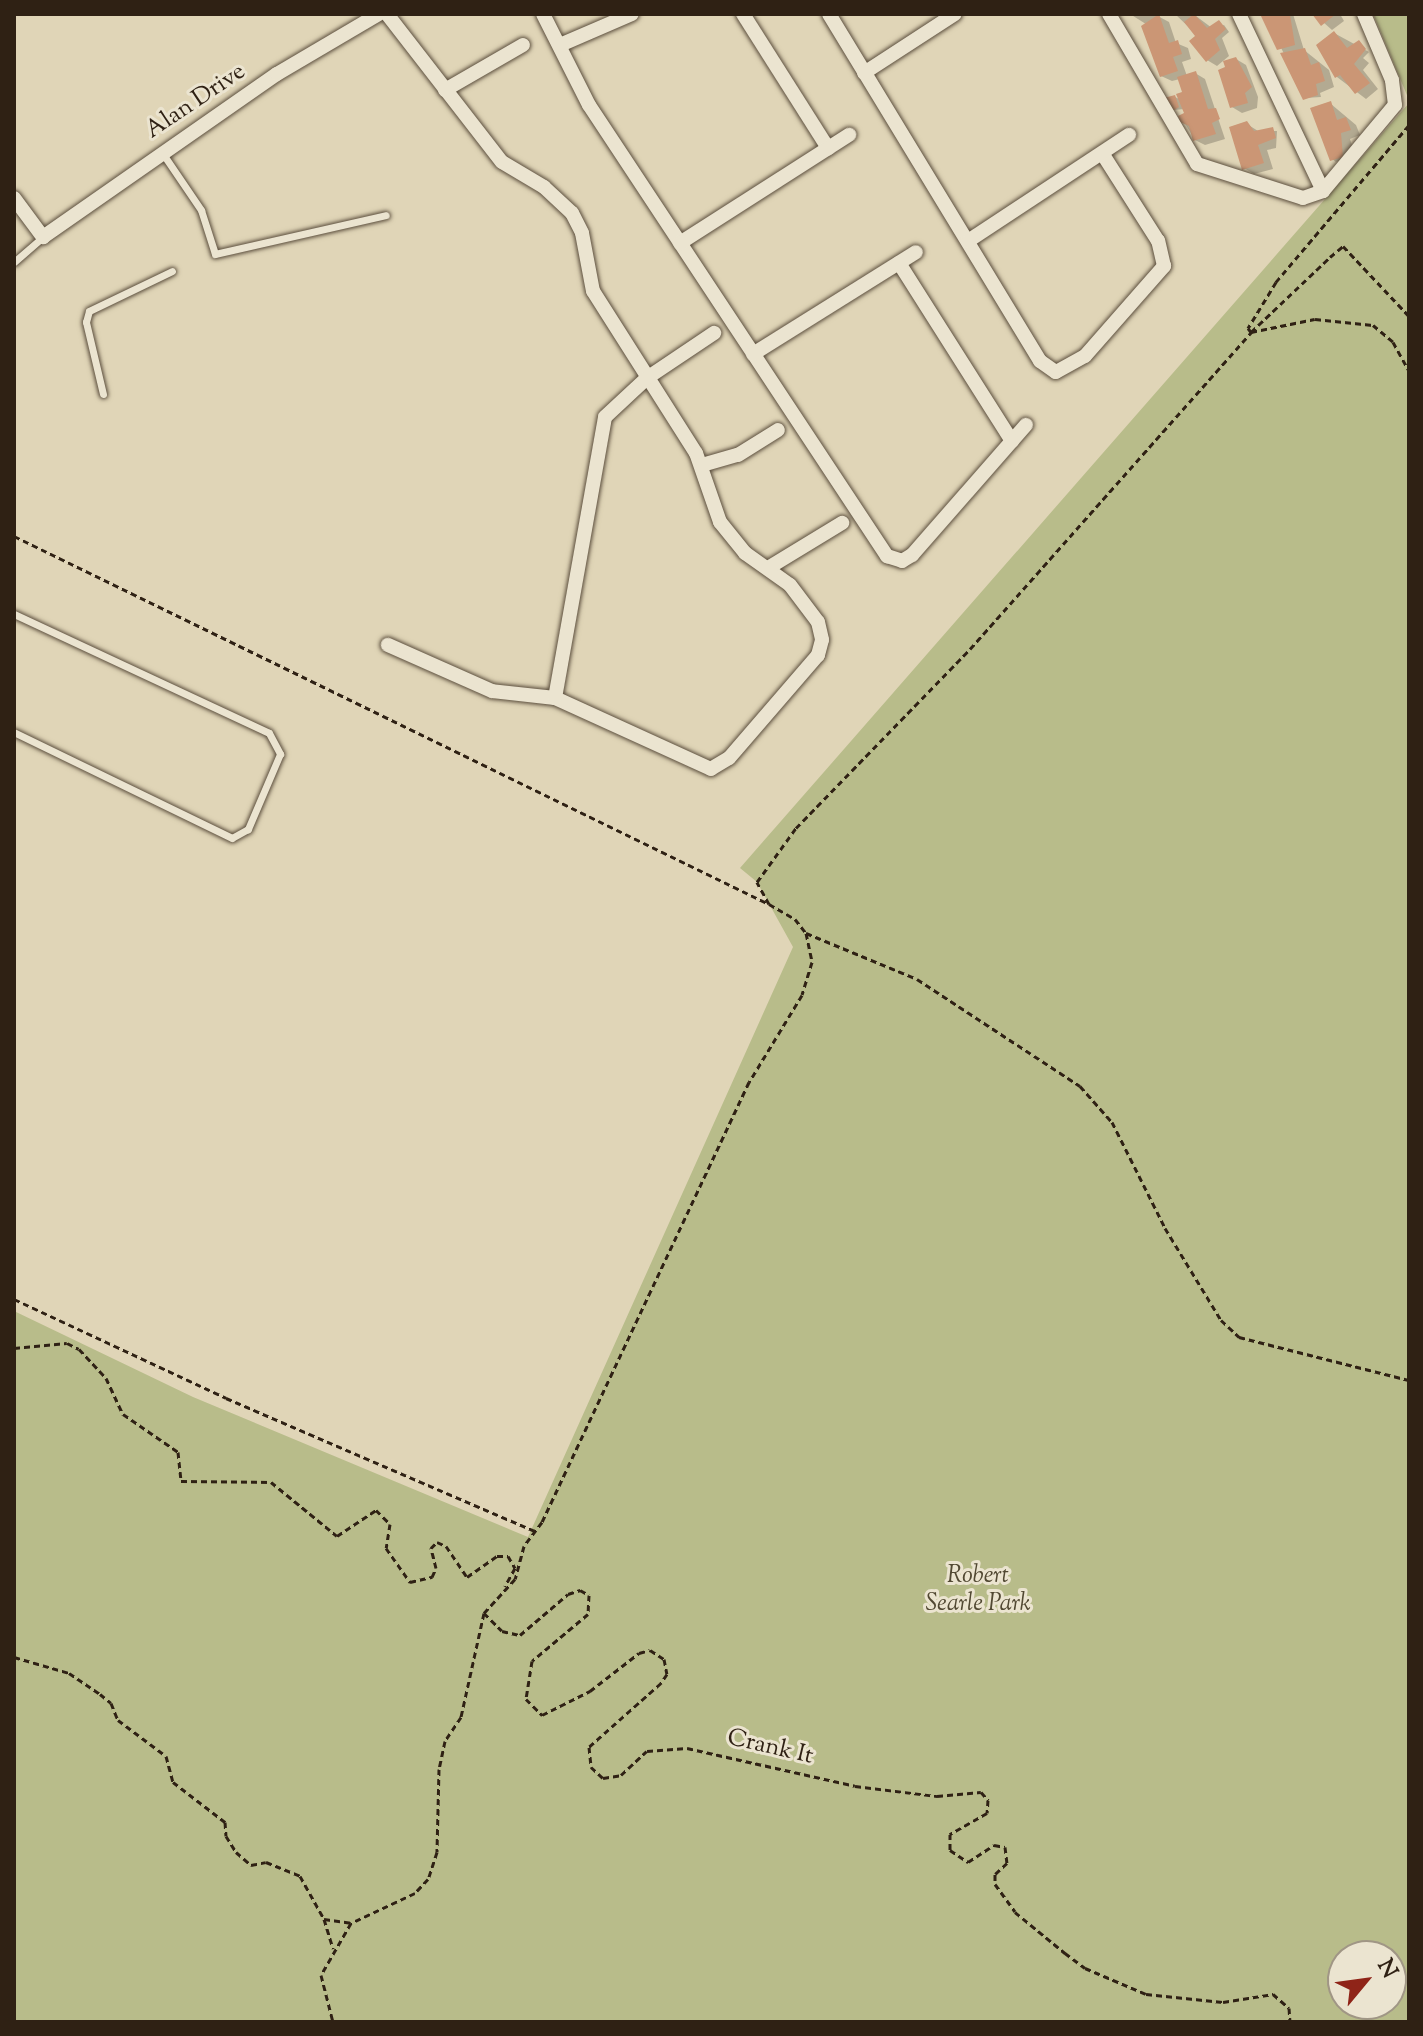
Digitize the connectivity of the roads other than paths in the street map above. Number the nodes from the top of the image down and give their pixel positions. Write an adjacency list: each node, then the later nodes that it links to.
1 (379, 14): 18 (street, Alan Drive)
2 (387, 14): 14 (street)
3 (543, 14): 12 (street)
4 (632, 14): 12 (street)
5 (743, 14): 17 (street)
6 (829, 14): 13 (street)
7 (955, 14): 13 (street)
8 (1109, 14): 20 (street)
9 (1239, 14): 20 (street)
10 (1364, 14): 20 (street)
11 (523, 45): 14 (street)
12 (560, 45): 25 (street)
13 (864, 73): 24 (street)
14 (445, 90): 32 (street)
15 (849, 135): 17 (street)
16 (1129, 135): 19 (street)
17 (828, 148): 25 (street)
18 (161, 152): 22 (lane); 23 (street, Alan Drive)
19 (1102, 153): 24 (street); 24 (street)
20 (1323, 191)
21 (14, 198): 23 (street)
22 (386, 215)
23 (43, 237): 27 (lane)
24 (968, 241)
25 (680, 243): 31 (street)
26 (916, 252): 28 (street)
27 (14, 262)
28 (899, 263): 31 (street); 36 (street)
29 (172, 271): 33 (lane)
30 (714, 333): 32 (street)
31 (753, 354): 36 (street)
32 (647, 378): 37 (street); 42 (street)
33 (103, 394)
34 (1026, 425): 36 (street)
35 (778, 430): 37 (street)
36 (1012, 441)
37 (702, 465): 39 (street)
38 (842, 523): 39 (street)
39 (768, 568): 42 (street)
40 (14, 614): 43 (lane)
41 (388, 645): 42 (street)
42 (555, 698)
43 (14, 732)

